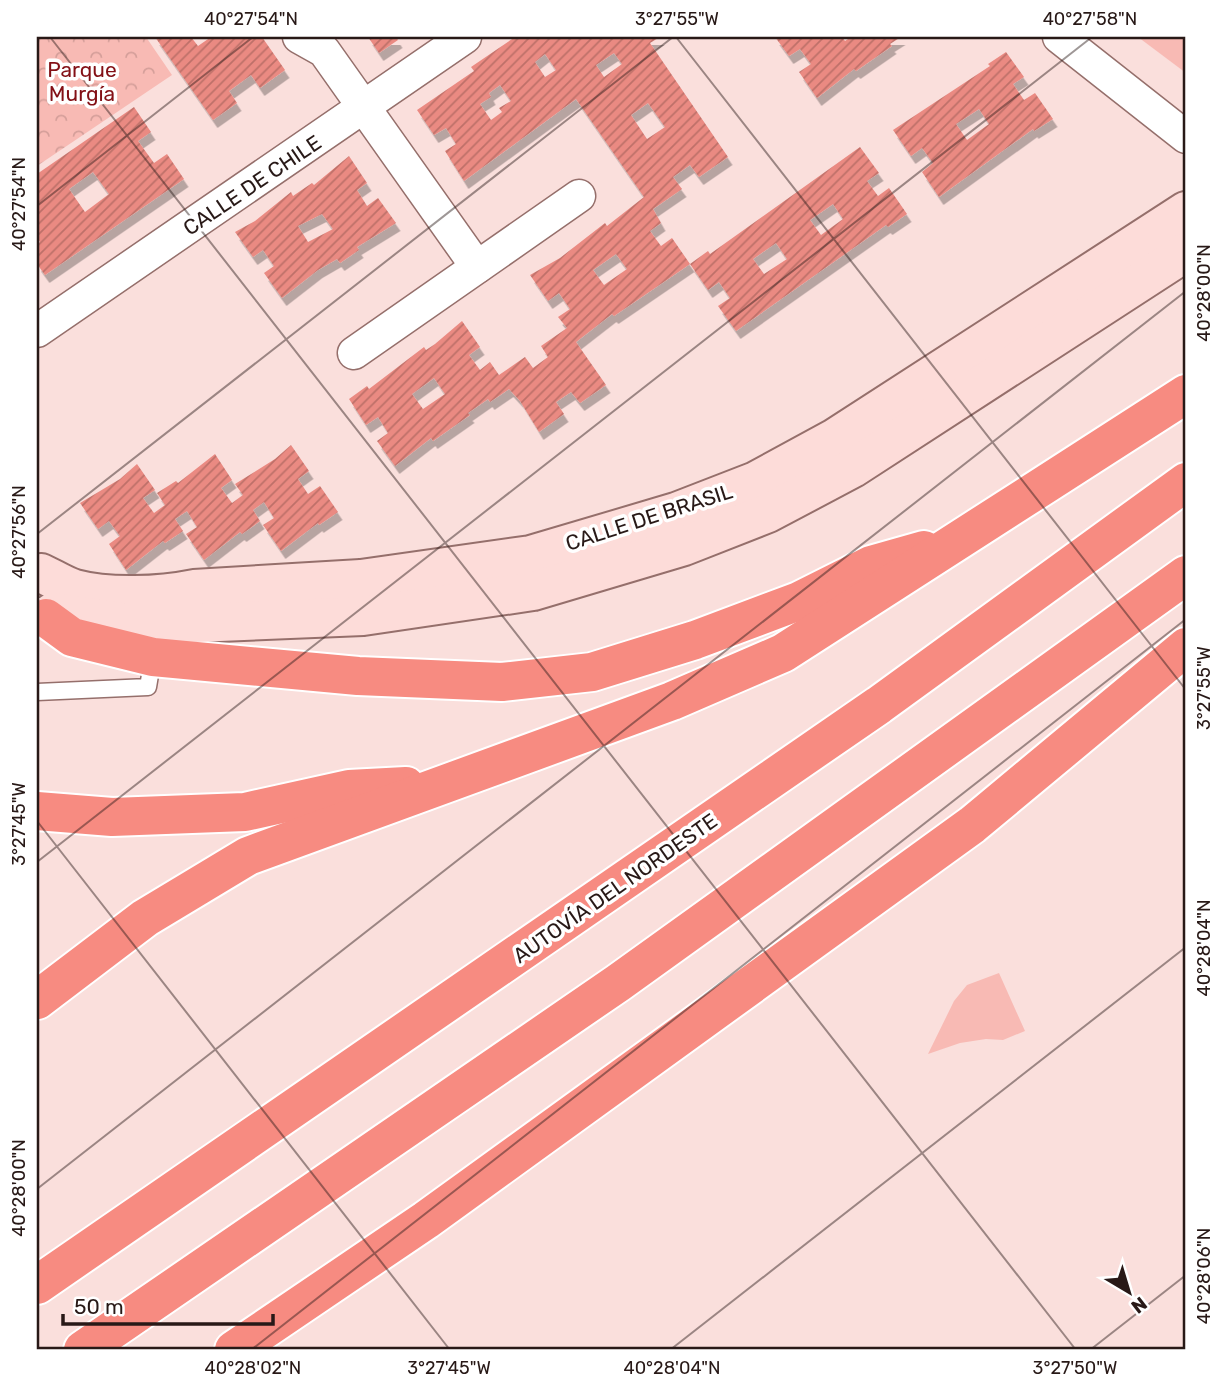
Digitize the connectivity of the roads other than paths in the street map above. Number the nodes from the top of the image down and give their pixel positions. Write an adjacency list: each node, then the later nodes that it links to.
1 (465, 37): 4 (street, CALLE DE CHILE)
2 (1059, 37): 5 (street)
3 (315, 42): 4 (street)
4 (364, 107): 9 (street); 10 (street, CALLE DE CHILE)
5 (1186, 137)
6 (579, 196): 9 (street)
7 (1186, 211): 15 (street, CALLE DE BRASIL)
8 (1186, 252): 17 (street, CALLE DE BRASIL)
9 (477, 267): 11 (street)
10 (37, 331)
11 (354, 353)
12 (1186, 394): 14 (highway)
13 (1186, 482): 24 (highway, AUTOVÍA DEL NORDESTE)
14 (963, 538): 19 (highway); 21 (highway)
15 (39, 570): 17 (street)
16 (1186, 575): 25 (highway)
17 (43, 622): 19 (highway)
18 (1186, 647): 26 (highway)
19 (153, 657): 20 (lane)
20 (37, 692)
21 (439, 785): 22 (highway); 23 (highway)
22 (37, 811)
23 (37, 1000)
24 (37, 1285)
25 (83, 1350)
26 (234, 1350)

